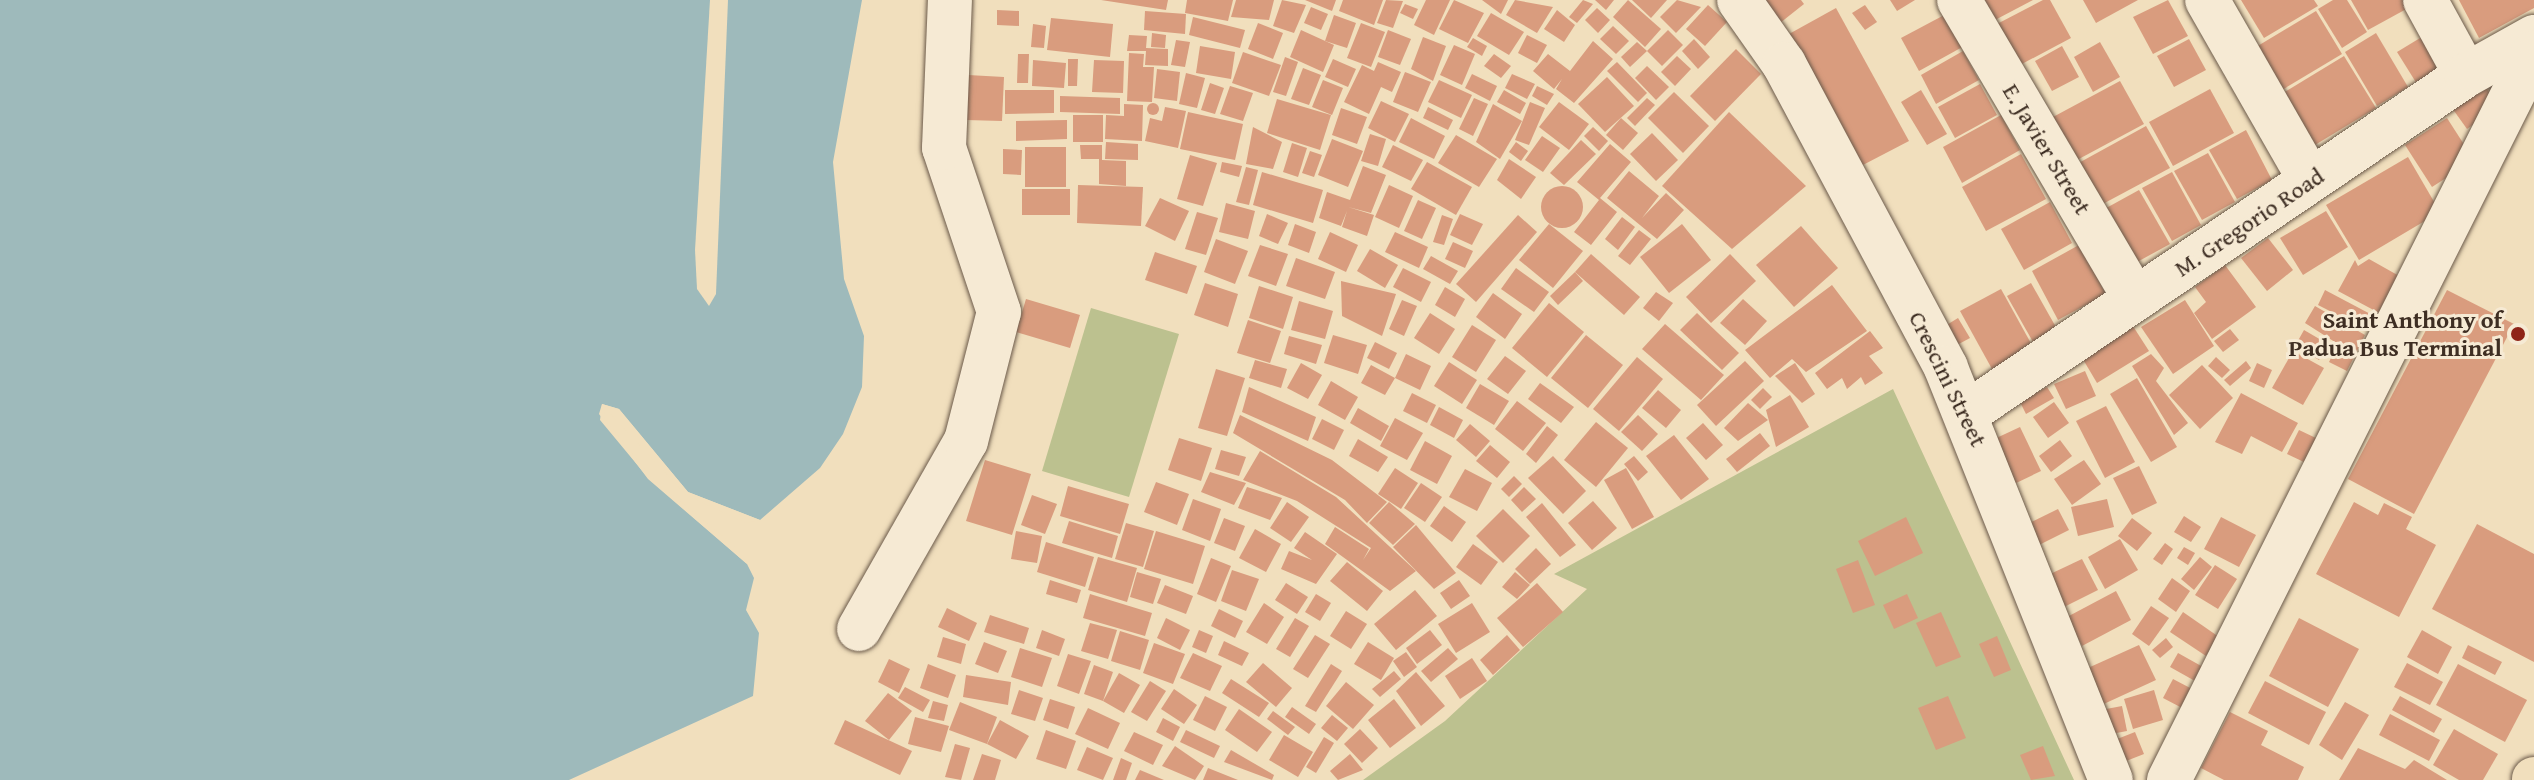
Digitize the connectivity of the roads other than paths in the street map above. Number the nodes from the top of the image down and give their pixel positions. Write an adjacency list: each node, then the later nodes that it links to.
1 (950, 0): 12 (street)
2 (1739, 0): 11 (street, Crescini Street)
3 (1959, 0): 10 (street, E. Javier Street)
4 (2207, 0): 9 (street)
5 (2425, 0): 8 (street)
6 (2534, 37): 8 (street, M. Gregorio Road)
7 (2534, 52): 14 (street)
8 (2466, 75): 9 (street, M. Gregorio Road)
9 (2310, 180): 10 (street, M. Gregorio Road)
10 (2135, 299): 11 (street, M. Gregorio Road)
11 (1967, 413): 13 (street, Crescini Street)
12 (859, 629)
13 (2111, 780)
14 (2169, 780)

